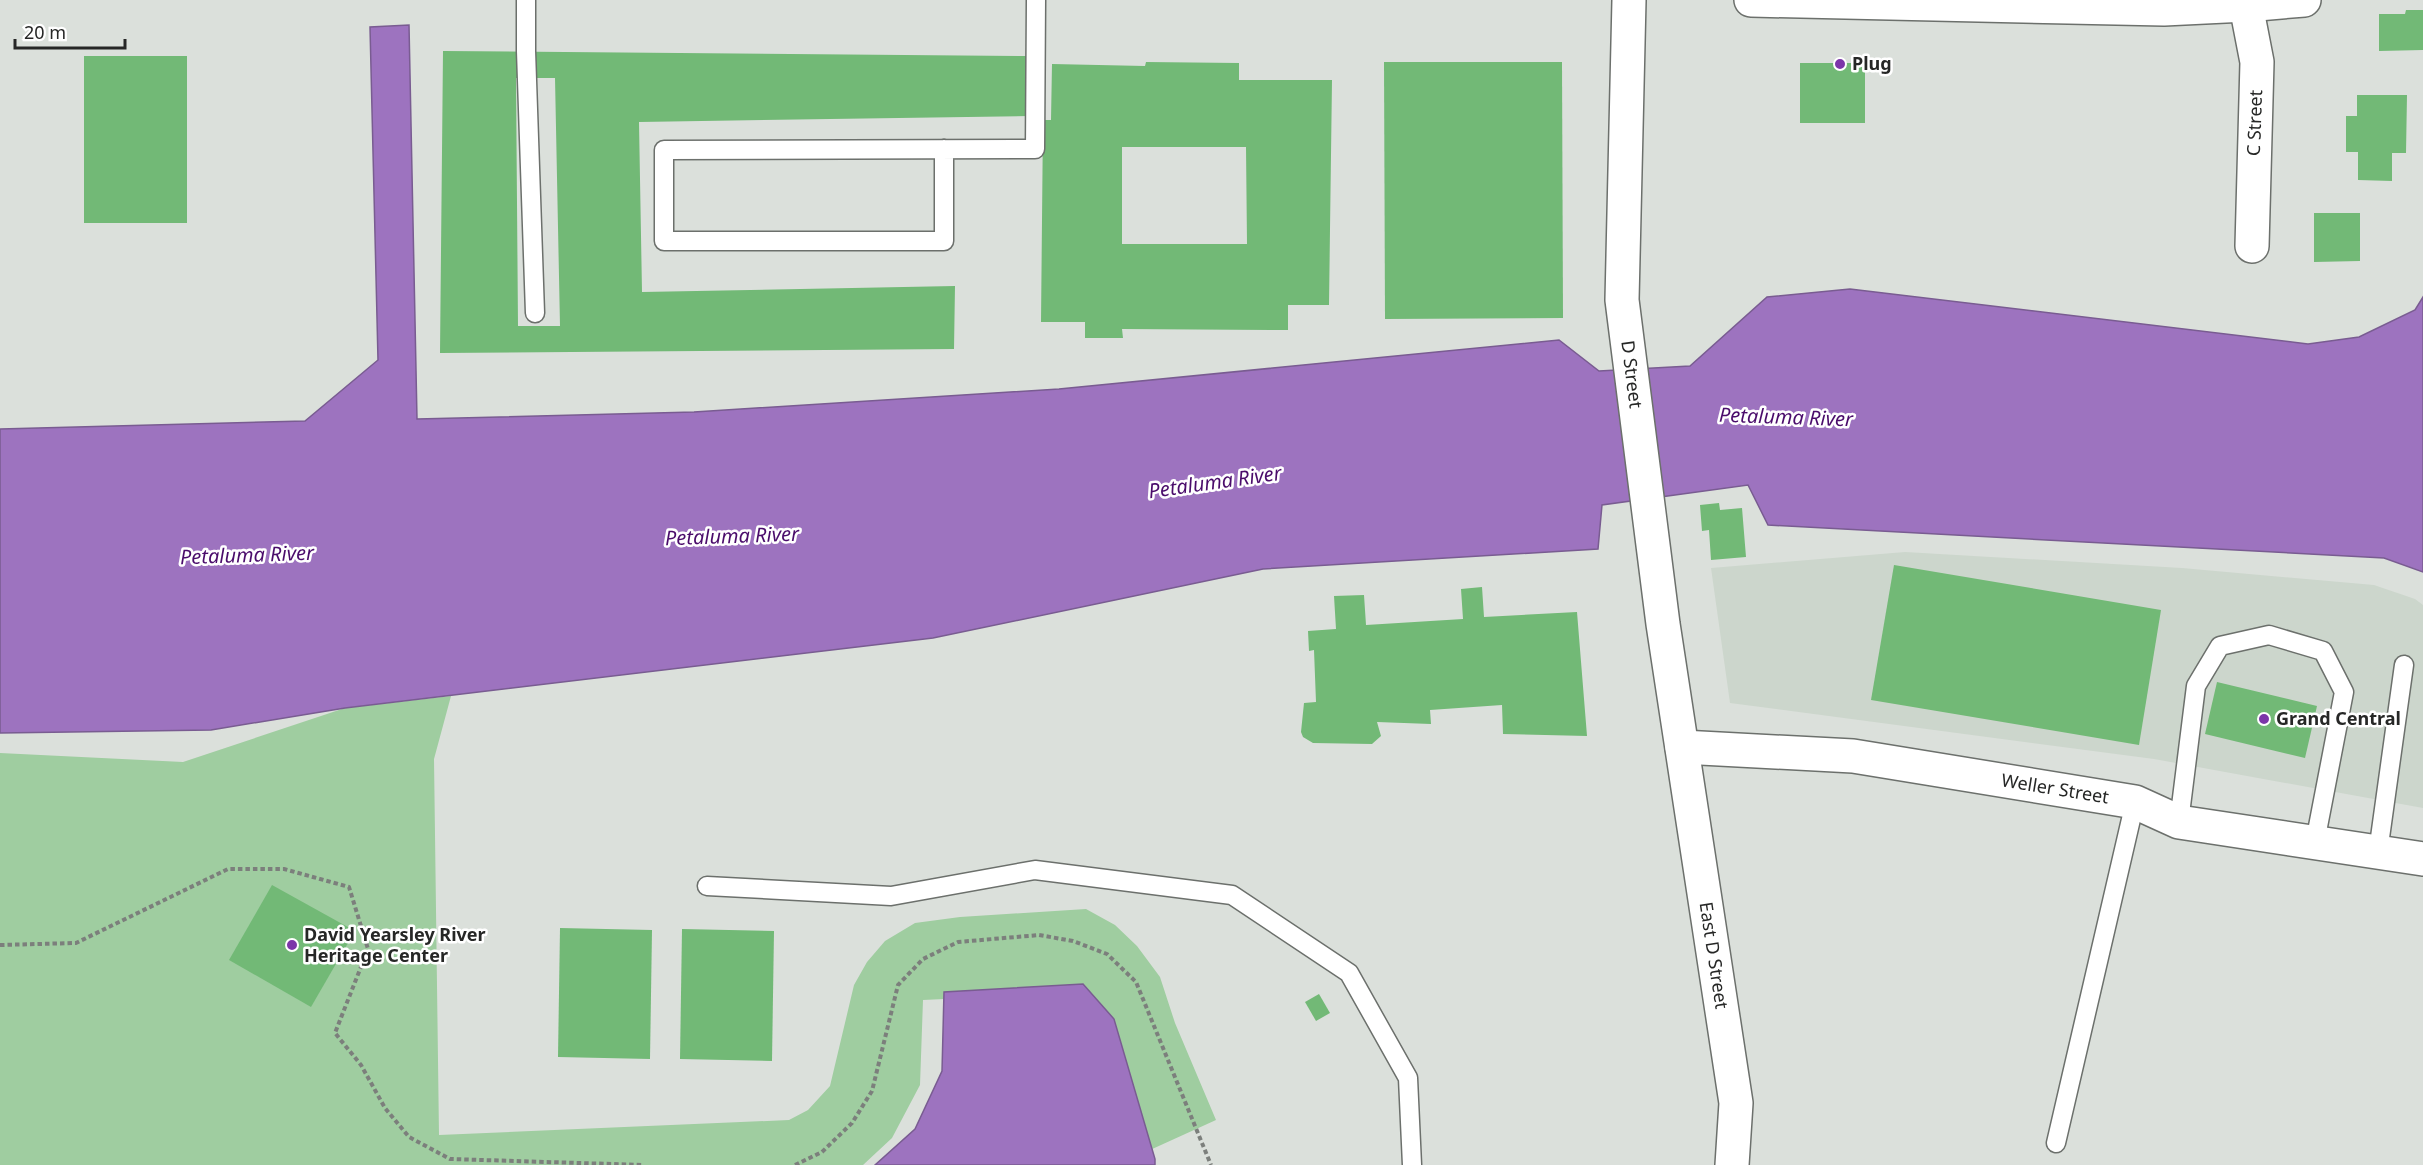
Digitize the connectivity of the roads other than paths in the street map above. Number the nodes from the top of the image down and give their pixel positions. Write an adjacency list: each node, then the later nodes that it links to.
1 (526, 0): 9 (lane)
2 (1036, 0): 7 (lane)
3 (1629, 0): 11 (street, D Street)
4 (1751, 0): 6 (street)
5 (2304, 0): 6 (street)
6 (2245, 3): 8 (street, C Street)
7 (944, 149): 7 (lane)
8 (2252, 246)
9 (535, 313)
10 (2404, 665): 15 (lane)
11 (1682, 747): 12 (street, Weller Street); 20 (street, East D Street)
12 (2135, 802): 13 (street, Weller Street); 18 (lane)
13 (2179, 822): 14 (street, Weller Street); 14 (lane)
14 (2315, 842): 15 (street, Weller Street)
15 (2378, 852): 16 (street, Weller Street)
16 (2423, 859)
17 (707, 886): 19 (lane)
18 (2056, 1143)
19 (1412, 1165)
20 (1732, 1165)

